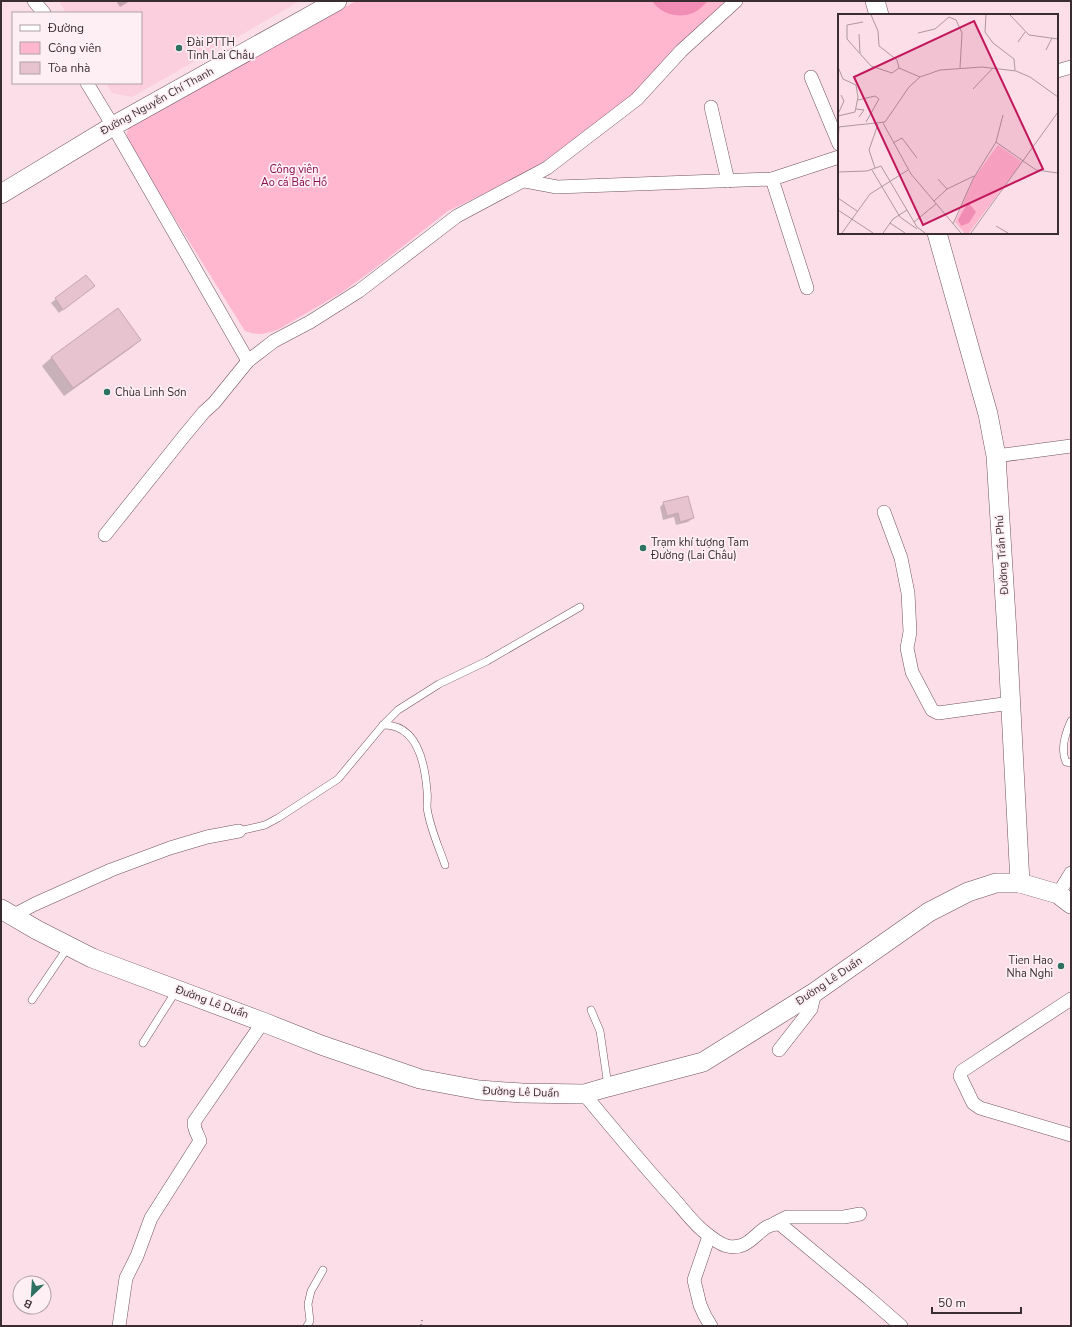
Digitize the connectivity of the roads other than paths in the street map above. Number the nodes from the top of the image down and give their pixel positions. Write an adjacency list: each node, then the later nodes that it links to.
1 (34, 1): 5 (street)
2 (336, 1): 12 (main road, Đường Nguyễn Chí Thanh)
3 (736, 1): 16 (street)
4 (875, 1): 6 (main road)
5 (43, 12)
6 (879, 14)
7 (1071, 67): 8 (street)
8 (1058, 71)
9 (811, 76): 13 (street)
10 (88, 84): 12 (street)
11 (711, 107): 17 (street)
12 (113, 126): 18 (main road, Đường Nguyễn Chí Thanh); 21 (street)
13 (838, 142)
14 (838, 157): 15 (street)
15 (772, 179): 17 (street); 20 (street)
16 (525, 181): 17 (street); 21 (street)
17 (728, 181)
18 (1, 194)
19 (937, 234): 23 (main road, Đường Trần Phú)
20 (807, 288)
21 (248, 361): 25 (street)
22 (1071, 446): 23 (street)
23 (996, 456): 27 (main road, Đường Trần Phú)
24 (884, 512): 27 (street)
25 (105, 535)
26 (580, 607): 29 (lane)
27 (1011, 703): 34 (main road, Đường Trần Phú)
28 (1071, 721): 30 (lane)
29 (383, 725): 31 (lane); 32 (lane)
30 (1071, 762)
31 (239, 831): 36 (street)
32 (445, 865)
33 (1071, 873): 35 (street)
34 (1020, 884): 35 (main road, Đường Lê Duẩn); 39 (main road, Đường Lê Duẩn)
35 (1065, 899)
36 (6, 912): 37 (main road, Đường Lê Duẩn)
37 (69, 946): 38 (main road, Đường Lê Duẩn); 41 (lane)
38 (177, 990): 43 (main road, Đường Lê Duẩn); 44 (lane)
39 (815, 992): 45 (street); 46 (main road, Đường Lê Duẩn)
40 (1071, 999): 48 (street)
41 (32, 1000)
42 (591, 1010): 46 (lane)
43 (263, 1022): 47 (main road, Đường Lê Duẩn); 53 (street)
44 (143, 1043)
45 (779, 1050)
46 (608, 1087): 47 (main road, Đường Lê Duẩn)
47 (584, 1094): 51 (street)
48 (1071, 1135)
49 (860, 1214): 50 (street)
50 (775, 1223): 51 (street); 56 (street)
51 (710, 1236): 55 (street)
52 (323, 1270): 54 (lane)
53 (120, 1326)
54 (307, 1326)
55 (711, 1326)
56 (901, 1326)

